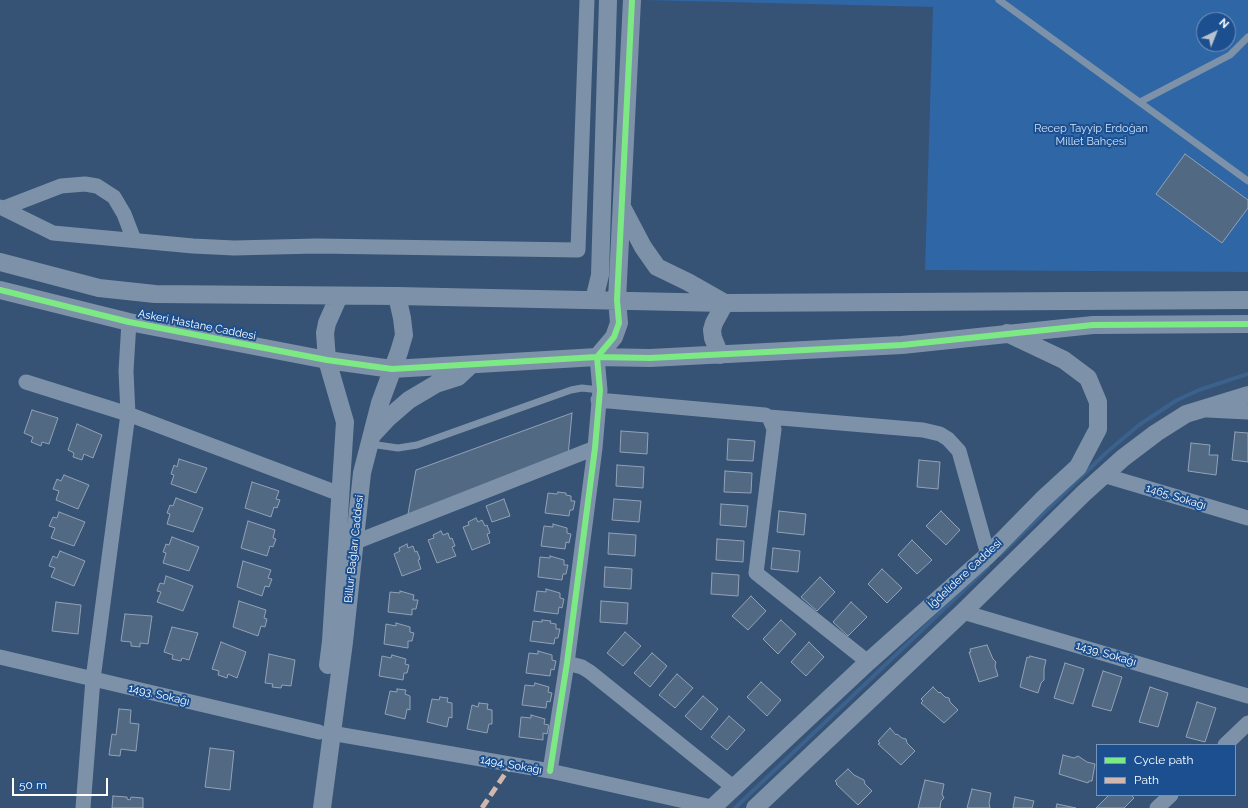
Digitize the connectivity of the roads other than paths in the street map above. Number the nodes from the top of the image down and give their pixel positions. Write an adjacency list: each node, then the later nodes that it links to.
1 (587, 0): 10 (street)
2 (608, 0): 15 (street)
3 (632, 0): 9 (street)
4 (999, 0): 6 (lane)
5 (1248, 37): 6 (lane)
6 (1140, 102): 7 (lane)
7 (1248, 181)
8 (2, 208): 10 (street); 10 (street)
9 (622, 208): 16 (street); 18 (street)
10 (134, 240)
11 (0, 262): 13 (street, Askeri Hastane Caddesi)
12 (0, 290): 19 (street, Askeri Hastane Caddesi)
13 (339, 296): 14 (street); 24 (street, Billur Bağları Caddesi)
14 (397, 296): 15 (street); 26 (street, Billur Bağları Caddesi)
15 (594, 300): 16 (street)
16 (617, 300): 18 (street); 23 (street)
17 (1248, 300): 18 (street)
18 (725, 303): 22 (street)
19 (129, 322): 24 (street, Askeri Hastane Caddesi); 32 (street)
20 (1248, 324): 21 (street, Askeri Hastane Caddesi)
21 (1007, 333): 22 (street, Askeri Hastane Caddesi); 40 (street, İğdelidere Caddesi)
22 (720, 355): 23 (street, Askeri Hastane Caddesi)
23 (597, 357): 25 (street, Askeri Hastane Caddesi); 28 (street)
24 (327, 360): 26 (street, Askeri Hastane Caddesi); 37 (street, Billur Bağları Caddesi)
25 (471, 365): 26 (street, Askeri Hastane Caddesi); 34 (street)
26 (392, 368): 34 (street, Billur Bağları Caddesi)
27 (26, 382): 32 (street)
28 (599, 395): 33 (street); 34 (lane); 35 (street)
29 (1248, 395): 30 (street)
30 (1202, 409): 31 (street); 36 (street)
31 (1248, 412)
32 (128, 414): 37 (street); 45 (street)
33 (769, 417): 40 (street); 43 (street)
34 (371, 439): 39 (street, Billur Bağları Caddesi)
35 (595, 448): 39 (street); 44 (street)
36 (1103, 475): 38 (street, 1465. Sokağı); 41 (street)
37 (340, 494): 48 (street, Billur Bağları Caddesi)
38 (1248, 518)
39 (353, 543): 48 (street, Billur Bağları Caddesi)
40 (988, 555): 43 (street, İğdelidere Caddesi)
41 (963, 612): 46 (street, 1439. Sokağı); 57 (street)
42 (0, 657): 45 (street, 1493. Sokağı)
43 (868, 662): 51 (street, İğdelidere Caddesi)
44 (567, 663): 50 (street); 51 (street)
45 (93, 679): 48 (street, 1493. Sokağı); 53 (street)
46 (1248, 696)
47 (1248, 723): 49 (street)
48 (325, 733): 50 (street, 1494. Sokağı); 54 (street, Billur Bağları Caddesi); 55 (street, Billur Bağları Caddesi)
49 (1226, 744)
50 (550, 771): 56 (street, 1494. Sokağı)
51 (733, 788): 56 (street, İğdelidere Caddesi)
52 (1170, 796): 58 (street)
53 (83, 808)
54 (310, 808)
55 (322, 808)
56 (714, 808)
57 (755, 808)
58 (1157, 808)

